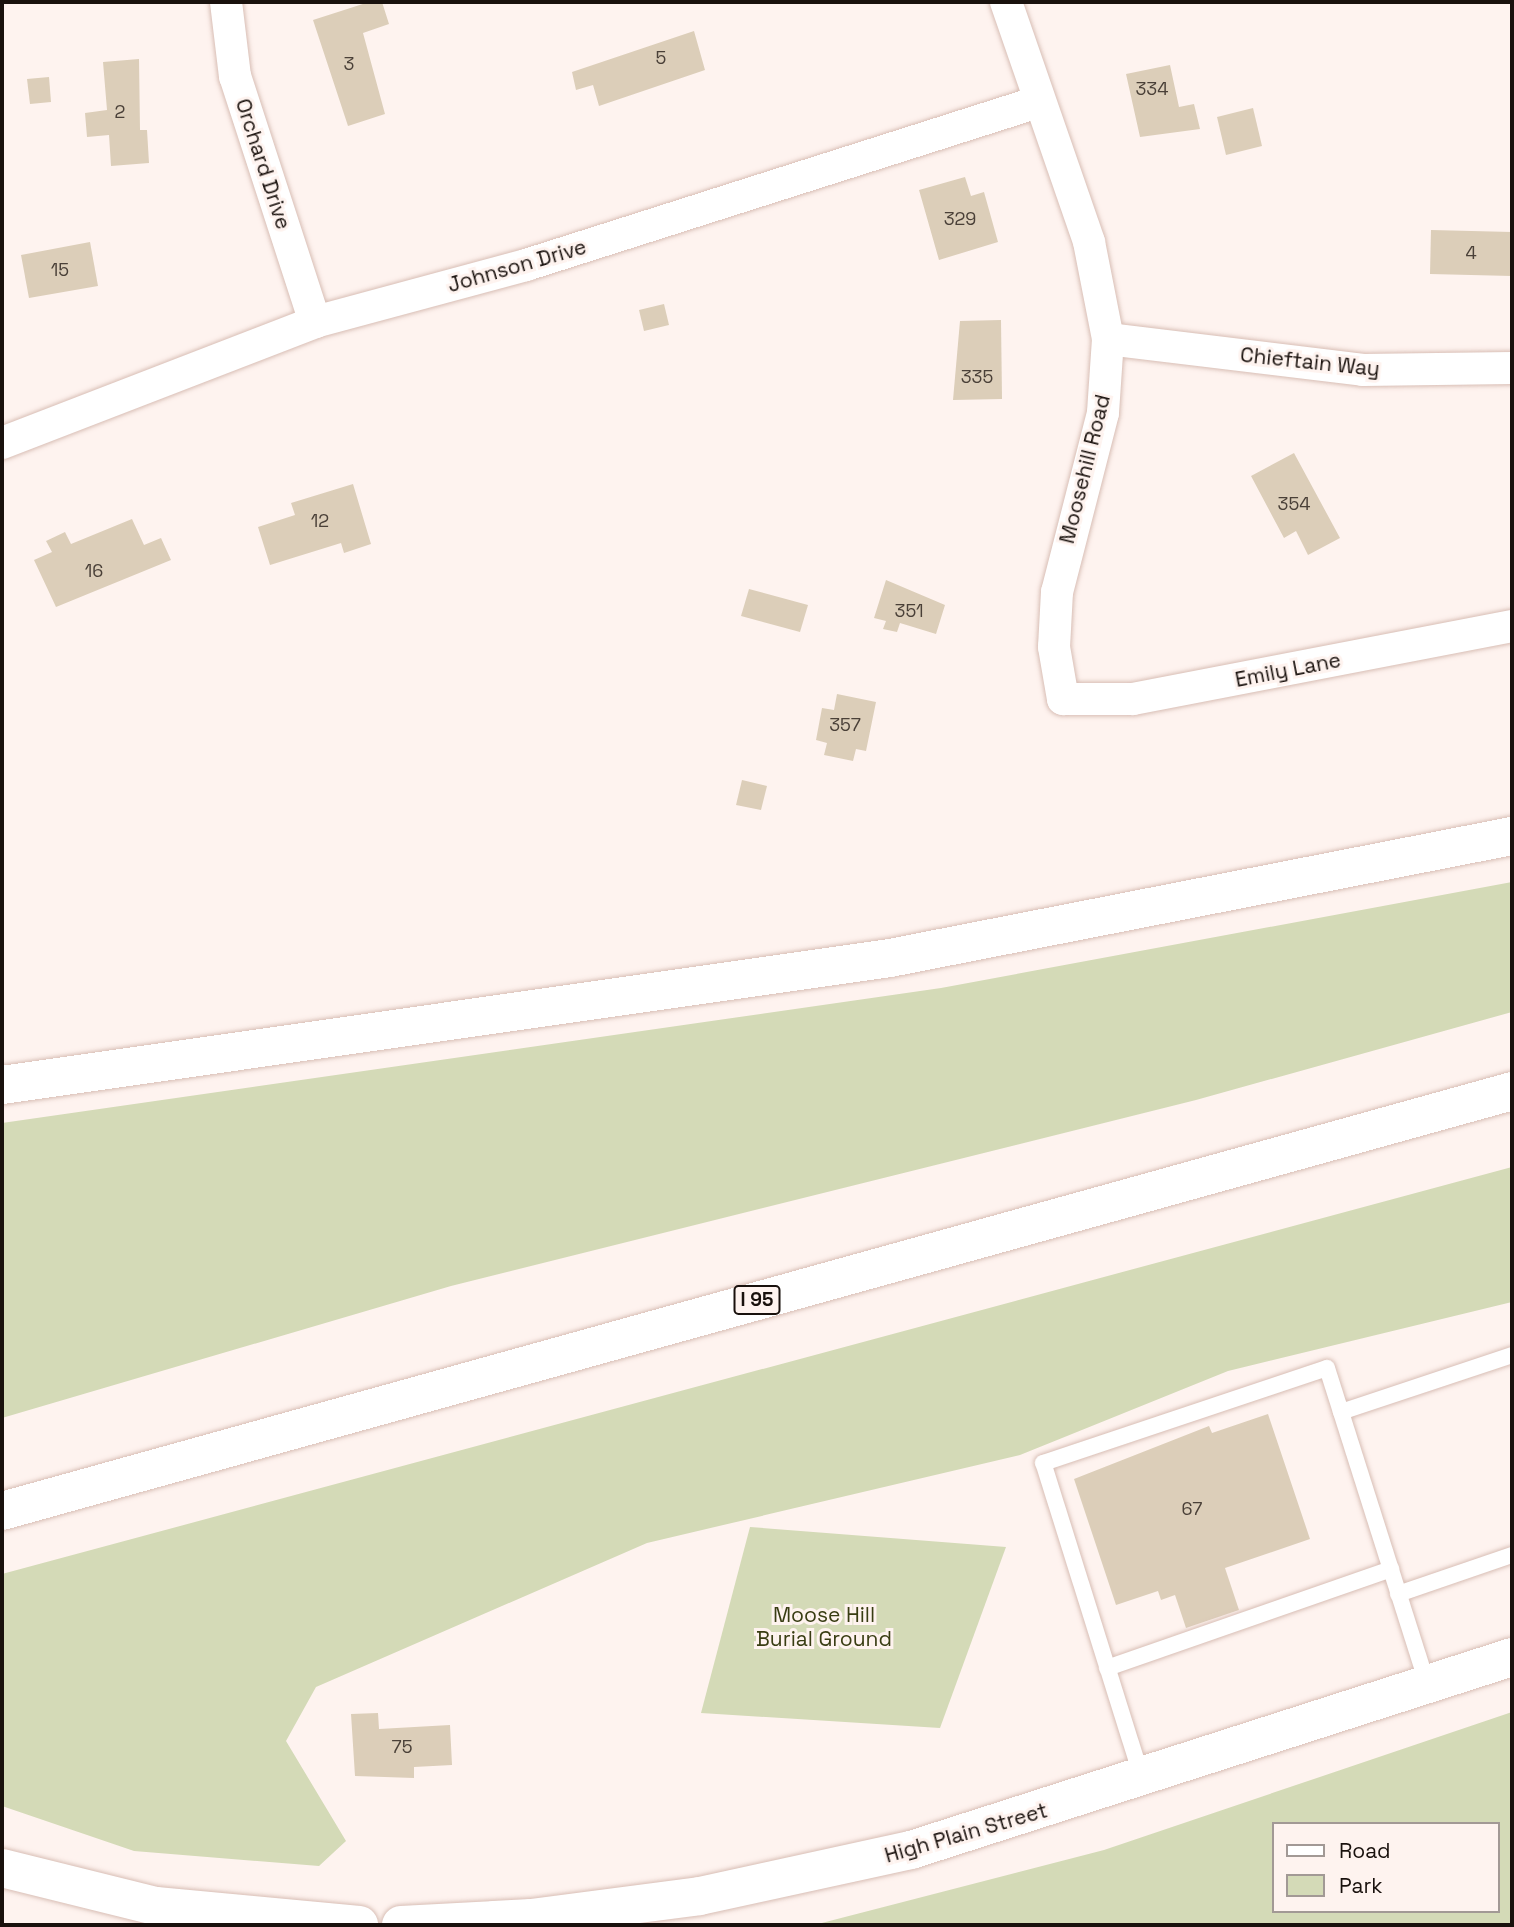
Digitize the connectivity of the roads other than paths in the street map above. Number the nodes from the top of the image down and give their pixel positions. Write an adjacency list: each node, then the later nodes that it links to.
1 (226, 2): 4 (street, Orchard Drive)
2 (1006, 2): 3 (street, Moosehill Road)
3 (1038, 102): 4 (street, Johnson Drive); 5 (street, Moosehill Road)
4 (315, 322): 7 (street, Johnson Drive)
5 (1108, 339): 6 (street, Chieftain Way); 9 (street, Moosehill Road)
6 (1512, 368)
7 (2, 443)
8 (1512, 626): 9 (street, Emily Lane)
9 (1063, 699)
10 (1512, 835): 11 (main road)
11 (2, 1085)
12 (1512, 1091): 15 (main road, I 95)
13 (1512, 1355): 14 (lane)
14 (1341, 1412): 17 (lane); 20 (lane)
15 (2, 1511)
16 (1512, 1555): 18 (lane)
17 (1391, 1569): 18 (lane); 20 (lane)
18 (1398, 1594): 21 (lane)
19 (1512, 1657): 21 (main road, High Plain Street)
20 (1107, 1668): 22 (lane)
21 (1428, 1686): 22 (main road, High Plain Street)
22 (1143, 1780): 24 (main road, High Plain Street)
23 (2, 1868): 25 (main road)
24 (588, 1918): 26 (main road, High Plain Street)
25 (359, 1925)
26 (401, 1925)

